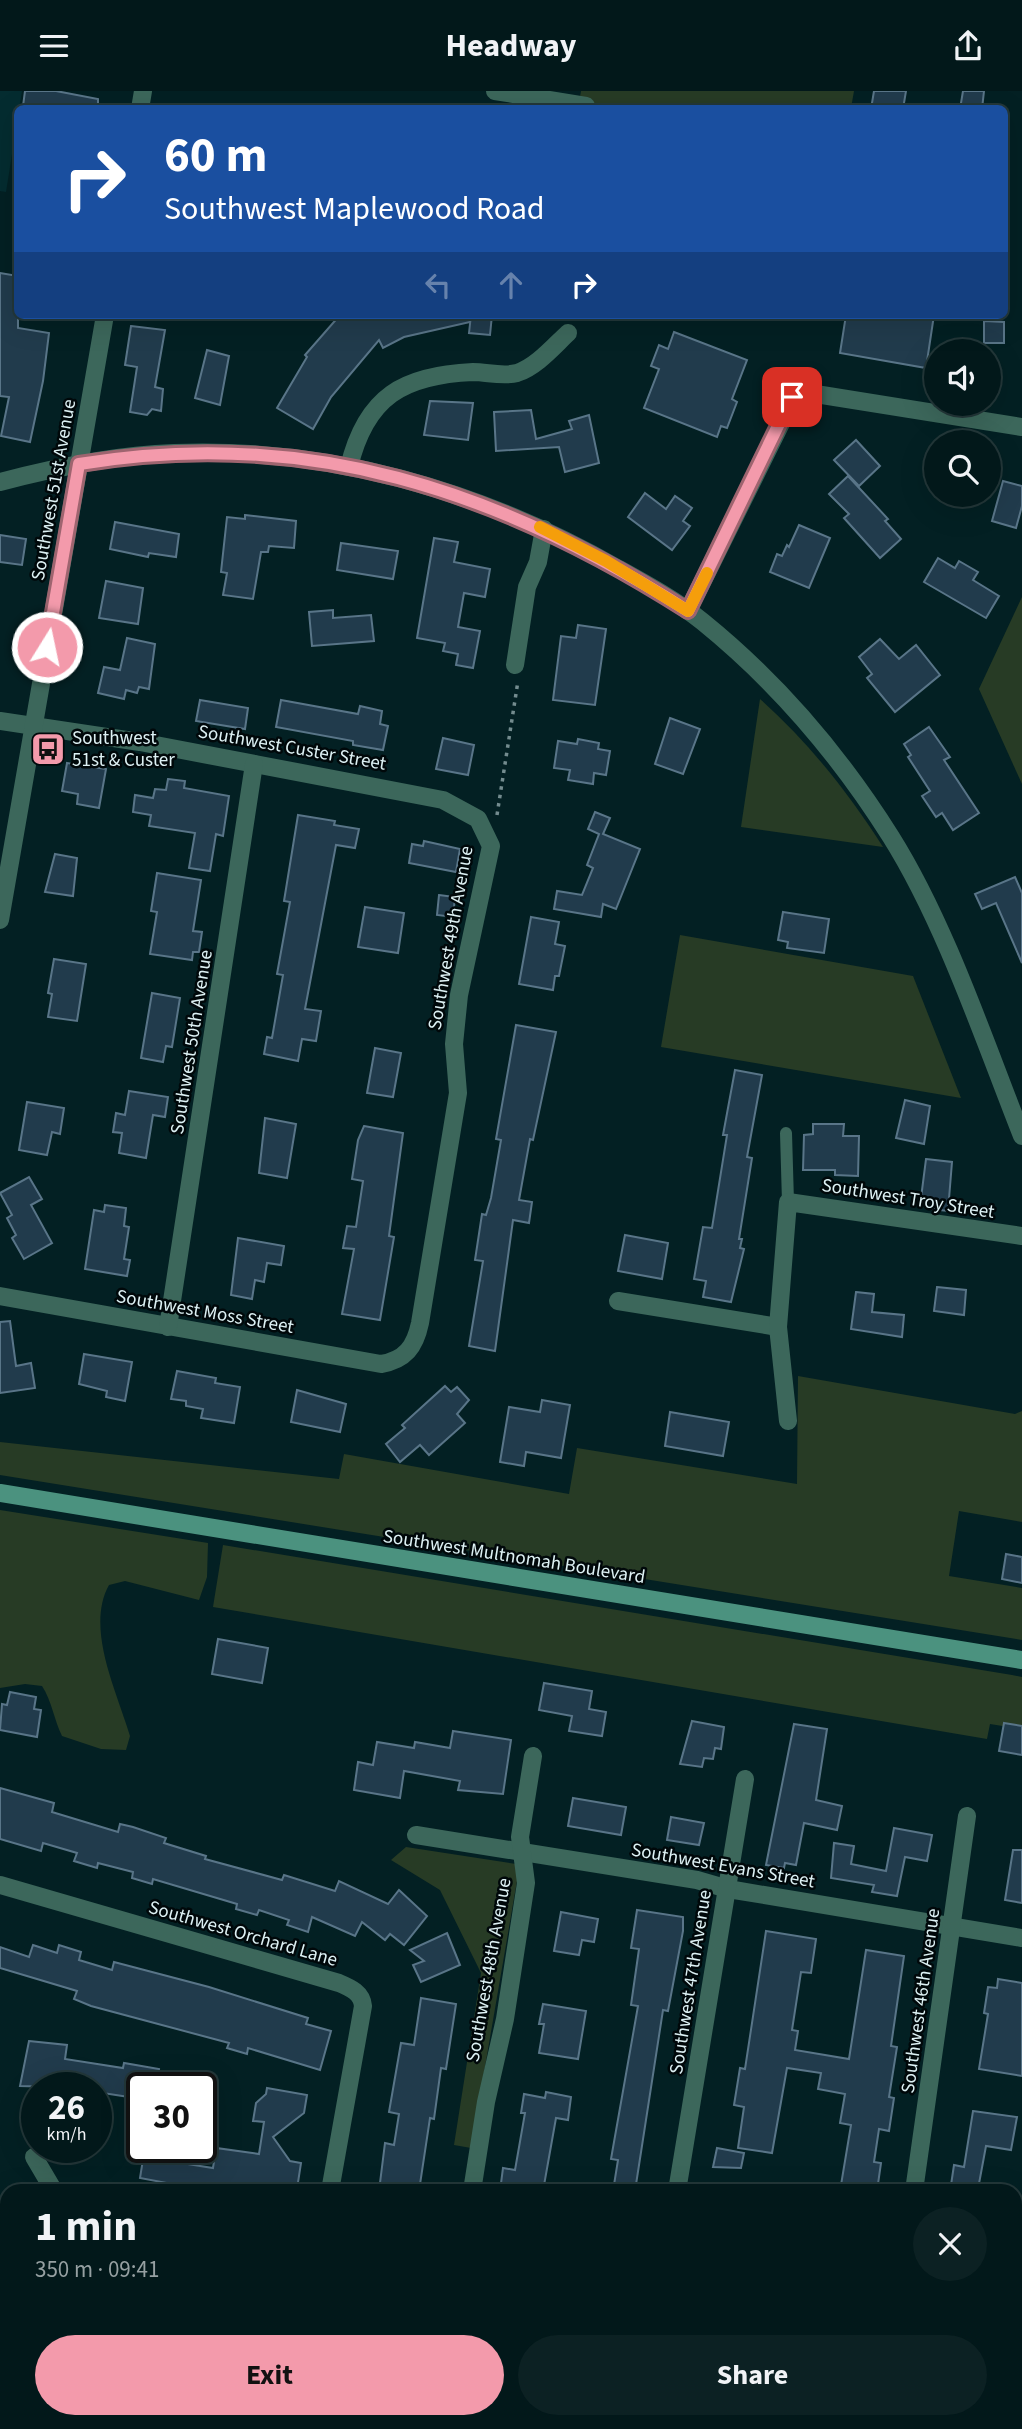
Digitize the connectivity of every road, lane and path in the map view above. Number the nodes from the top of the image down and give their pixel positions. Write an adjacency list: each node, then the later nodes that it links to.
1 (495, 91): 2 (street)
2 (580, 105)
3 (104, 319): 6 (street, Southwest 51st Avenue)
4 (568, 333): 7 (street)
5 (1022, 427): 10 (street)
6 (79, 464): 7 (street); 8 (street); 13 (street, Southwest 51st Avenue)
7 (349, 467): 9 (street)
8 (0, 482)
9 (544, 529): 10 (street); 11 (street)
10 (688, 611): 18 (street)
11 (515, 666): 15 (path, Southwest 49th Avenue)
12 (0, 721): 13 (street, Southwest Custer Street)
13 (33, 727): 14 (street, Southwest Custer Street); 16 (street, Southwest 51st Avenue)
14 (254, 764): 15 (street, Southwest Custer Street); 23 (street, Southwest 50th Avenue)
15 (484, 827): 25 (street, Southwest 49th Avenue)
16 (0, 920)
17 (786, 1133): 19 (lane)
18 (1022, 1136)
19 (788, 1202): 20 (street, Southwest Troy Street); 24 (street)
20 (1022, 1236)
21 (0, 1296): 23 (street, Southwest Moss Street)
22 (618, 1301): 24 (street)
23 (168, 1327): 25 (street, Southwest Moss Street)
24 (778, 1327): 26 (street)
25 (402, 1359)
26 (788, 1421)
27 (0, 1493): 28 (main road, Southwest Multnomah Boulevard)
28 (1022, 1660)
29 (533, 1756): 33 (street, Southwest 48th Avenue)
30 (745, 1779): 35 (street, Southwest 47th Avenue)
31 (967, 1816): 36 (street, Southwest 46th Avenue)
32 (416, 1835): 33 (street, Southwest Evans Street)
33 (524, 1855): 35 (street, Southwest Evans Street); 41 (street, Southwest 48th Avenue)
34 (0, 1885): 40 (street, Southwest Orchard Lane)
35 (728, 1889): 36 (street, Southwest Evans Street); 42 (street, Southwest 47th Avenue)
36 (953, 1928): 37 (street, Southwest Evans Street); 43 (street, Southwest 46th Avenue)
37 (1022, 1938)
38 (38, 2163): 39 (street)
39 (50, 2184)
40 (331, 2184)
41 (473, 2184)
42 (678, 2184)
43 (915, 2184)

